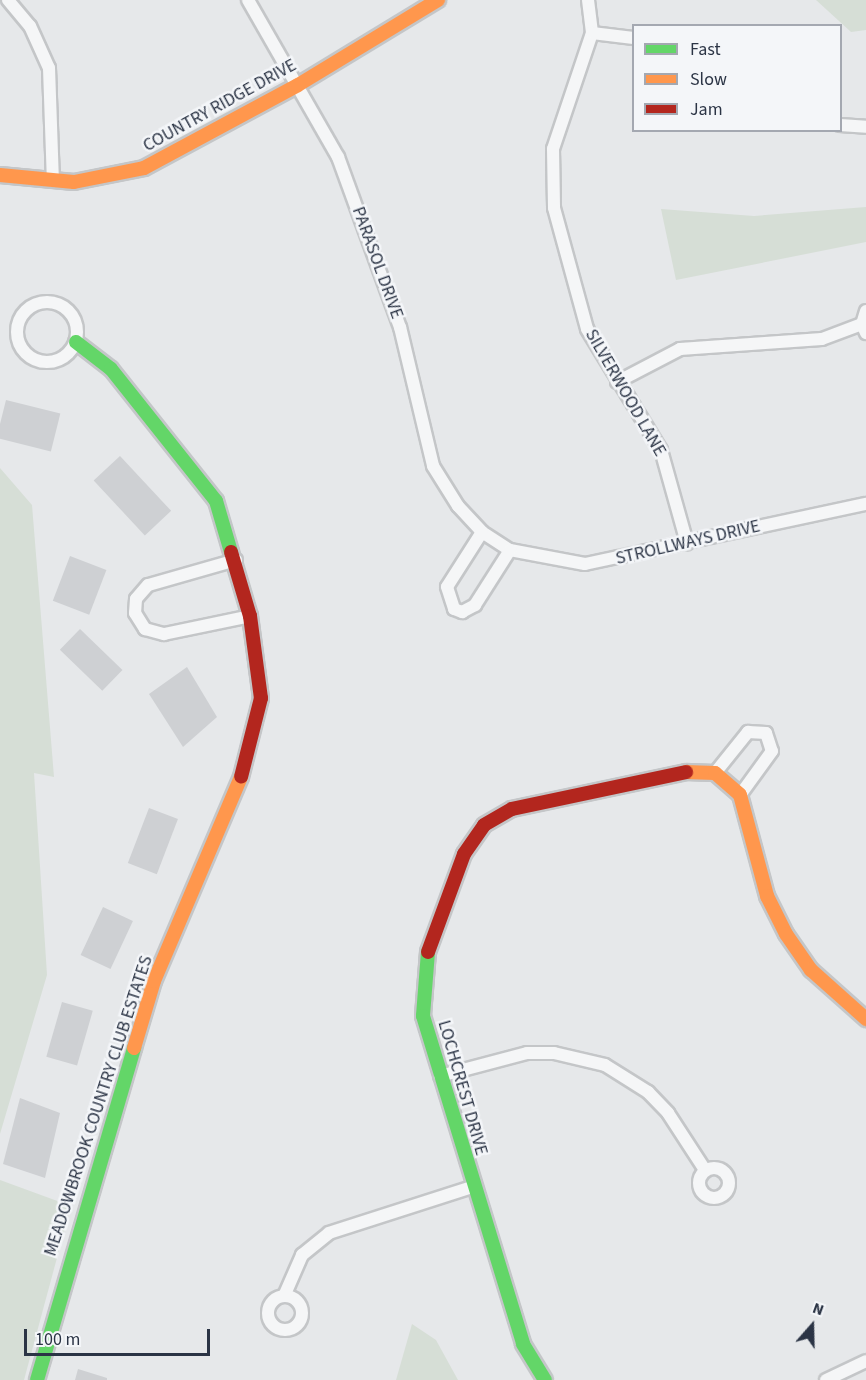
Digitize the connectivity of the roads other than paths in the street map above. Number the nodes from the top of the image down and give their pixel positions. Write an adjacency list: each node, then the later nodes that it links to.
1 (8, 0): 11 (street)
2 (248, 0): 7 (street, PARASOL DRIVE)
3 (438, 0): 7 (street, COUNTRY RIDGE DRIVE)
4 (588, 0): 5 (street, SILVERWOOD LANE)
5 (592, 33): 6 (street); 14 (street, SILVERWOOD LANE)
6 (632, 38)
7 (298, 85): 11 (street, COUNTRY RIDGE DRIVE); 16 (street, PARASOL DRIVE)
8 (842, 125): 9 (street)
9 (866, 127)
10 (0, 174): 11 (street, COUNTRY RIDGE DRIVE)
11 (53, 181)
12 (864, 323): 14 (street)
13 (76, 342): 13 (street); 19 (street, MEADOWBROOK COUNTRY CLUB ESTATES)
14 (617, 382): 17 (street, SILVERWOOD LANE)
15 (866, 504): 17 (street, STROLLWAYS DRIVE)
16 (482, 532): 18 (street, PARASOL DRIVE); 18 (street)
17 (687, 543): 18 (street, STROLLWAYS DRIVE)
18 (510, 550)
19 (236, 560): 20 (street, MEADOWBROOK COUNTRY CLUB ESTATES); 20 (street)
20 (250, 616): 29 (street, MEADOWBROOK COUNTRY CLUB ESTATES)
21 (714, 773): 22 (street); 22 (street); 24 (street, LOCHCREST DRIVE)
22 (740, 795): 23 (street)
23 (866, 1019)
24 (440, 1076): 25 (street); 26 (street, LOCHCREST DRIVE)
25 (705, 1170)
26 (472, 1187): 27 (street); 30 (street, LOCHCREST DRIVE)
27 (285, 1294)
28 (866, 1361): 31 (street)
29 (37, 1380)
30 (545, 1380)
31 (826, 1380)

